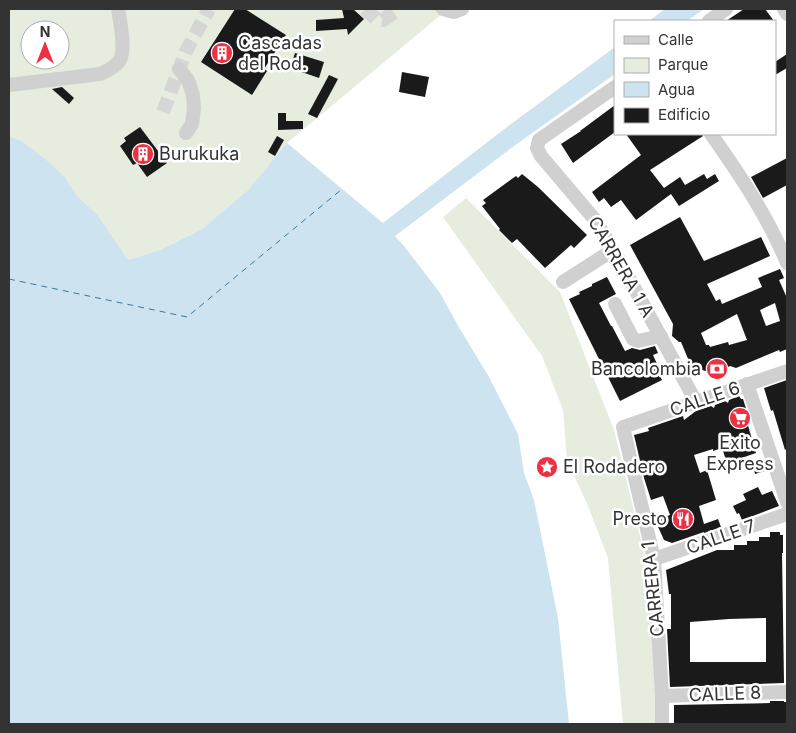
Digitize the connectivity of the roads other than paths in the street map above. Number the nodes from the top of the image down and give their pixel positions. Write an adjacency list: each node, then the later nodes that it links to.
1 (118, 9): 9 (street)
2 (443, 9): 3 (street)
3 (462, 9)
4 (726, 9): 7 (street)
5 (784, 9): 6 (street)
6 (787, 14)
7 (710, 20)
8 (179, 69): 11 (street)
9 (9, 85)
10 (614, 88): 13 (street, CARRERA 1 A)
11 (186, 133)
12 (712, 135): 14 (street)
13 (614, 250): 15 (street); 17 (street, CARRERA 1 A)
14 (787, 264)
15 (563, 282)
16 (615, 304): 17 (street)
17 (661, 336): 20 (street, CARRERA 1 A)
18 (787, 371): 19 (street, CALLE 6)
19 (747, 384): 20 (street, CALLE 6); 22 (street)
20 (696, 402): 21 (street, CALLE 6)
21 (623, 427): 24 (street, CARRERA 1)
22 (787, 502)
23 (787, 514): 24 (street, CALLE 7)
24 (654, 560): 26 (street, CARRERA 1)
25 (787, 692): 26 (street, CALLE 8)
26 (662, 696): 27 (street, CARRERA 1)
27 (662, 724)

